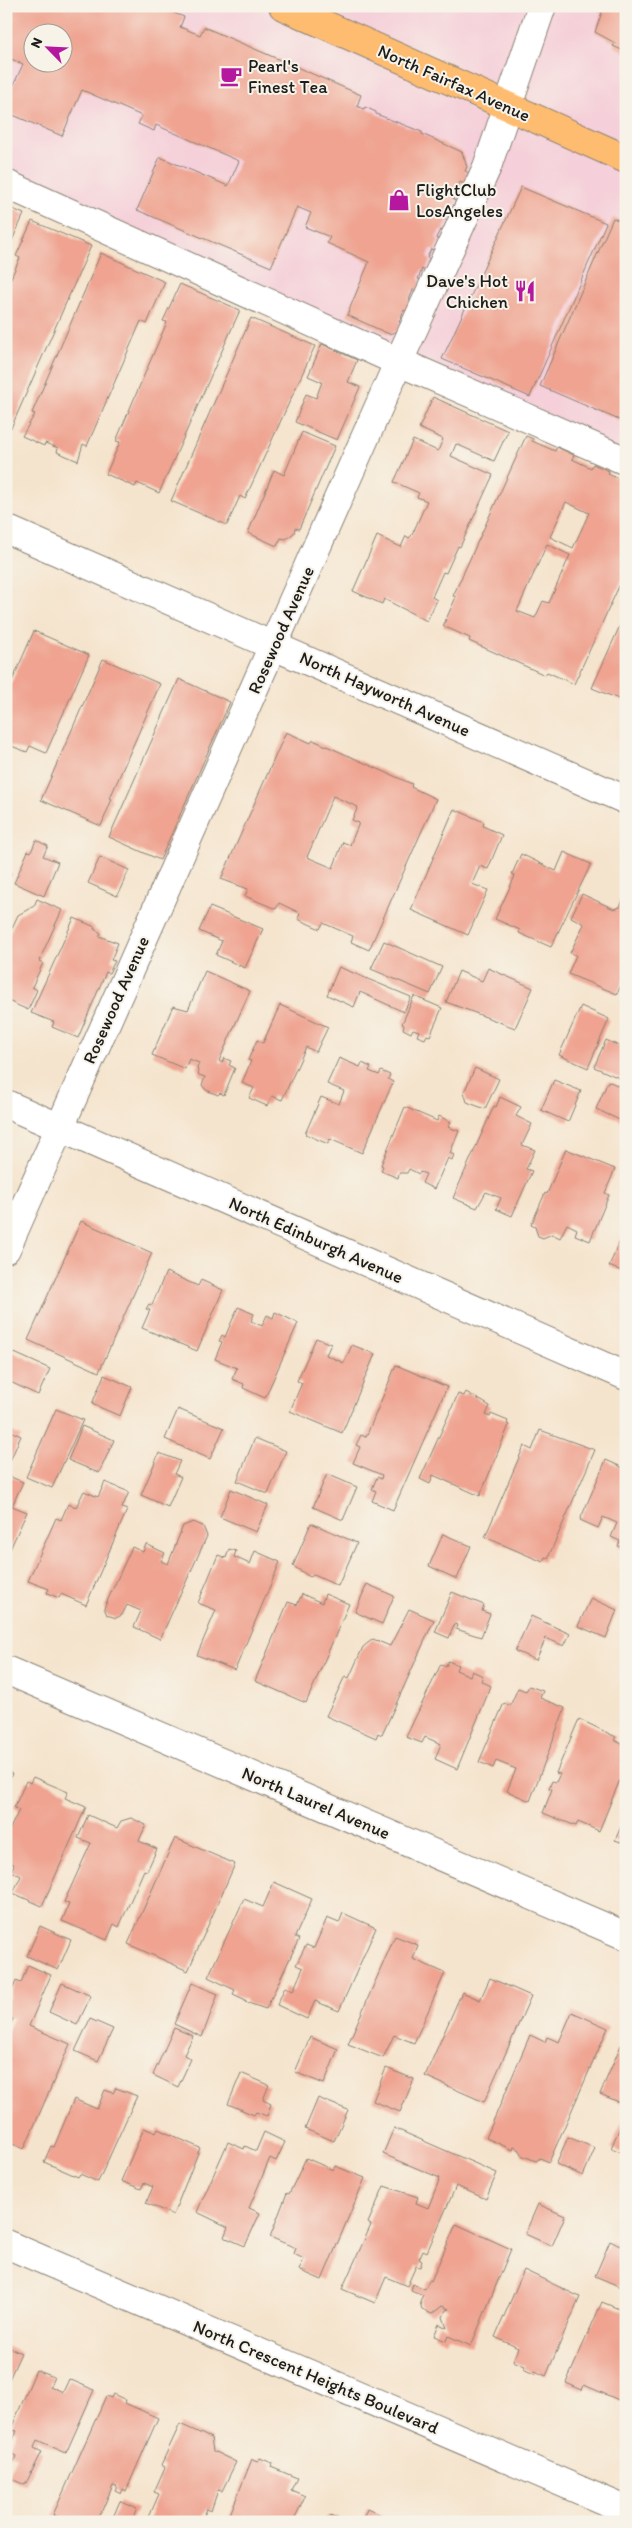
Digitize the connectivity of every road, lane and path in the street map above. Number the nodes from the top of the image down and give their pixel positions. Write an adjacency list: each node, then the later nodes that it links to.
1 (283, 6): 3 (main road, North Fairfax Avenue)
2 (542, 6): 3 (street, Rosewood Avenue)
3 (508, 106): 4 (main road, North Fairfax Avenue); 6 (street, Rosewood Avenue)
4 (626, 159)
5 (6, 184): 6 (street)
6 (399, 362): 7 (street); 9 (street, Rosewood Avenue)
7 (626, 461)
8 (6, 529): 9 (street, North Hayworth Avenue)
9 (274, 646): 10 (street, North Hayworth Avenue); 12 (street, Rosewood Avenue)
10 (626, 800)
11 (6, 1104): 12 (street, North Edinburgh Avenue)
12 (59, 1127): 13 (street, Rosewood Avenue); 14 (street, North Edinburgh Avenue)
13 (6, 1249)
14 (626, 1376)
15 (6, 1670): 16 (street, North Laurel Avenue)
16 (626, 1936)
17 (6, 2244): 18 (street, North Crescent Heights Boulevard)
18 (626, 2510)

